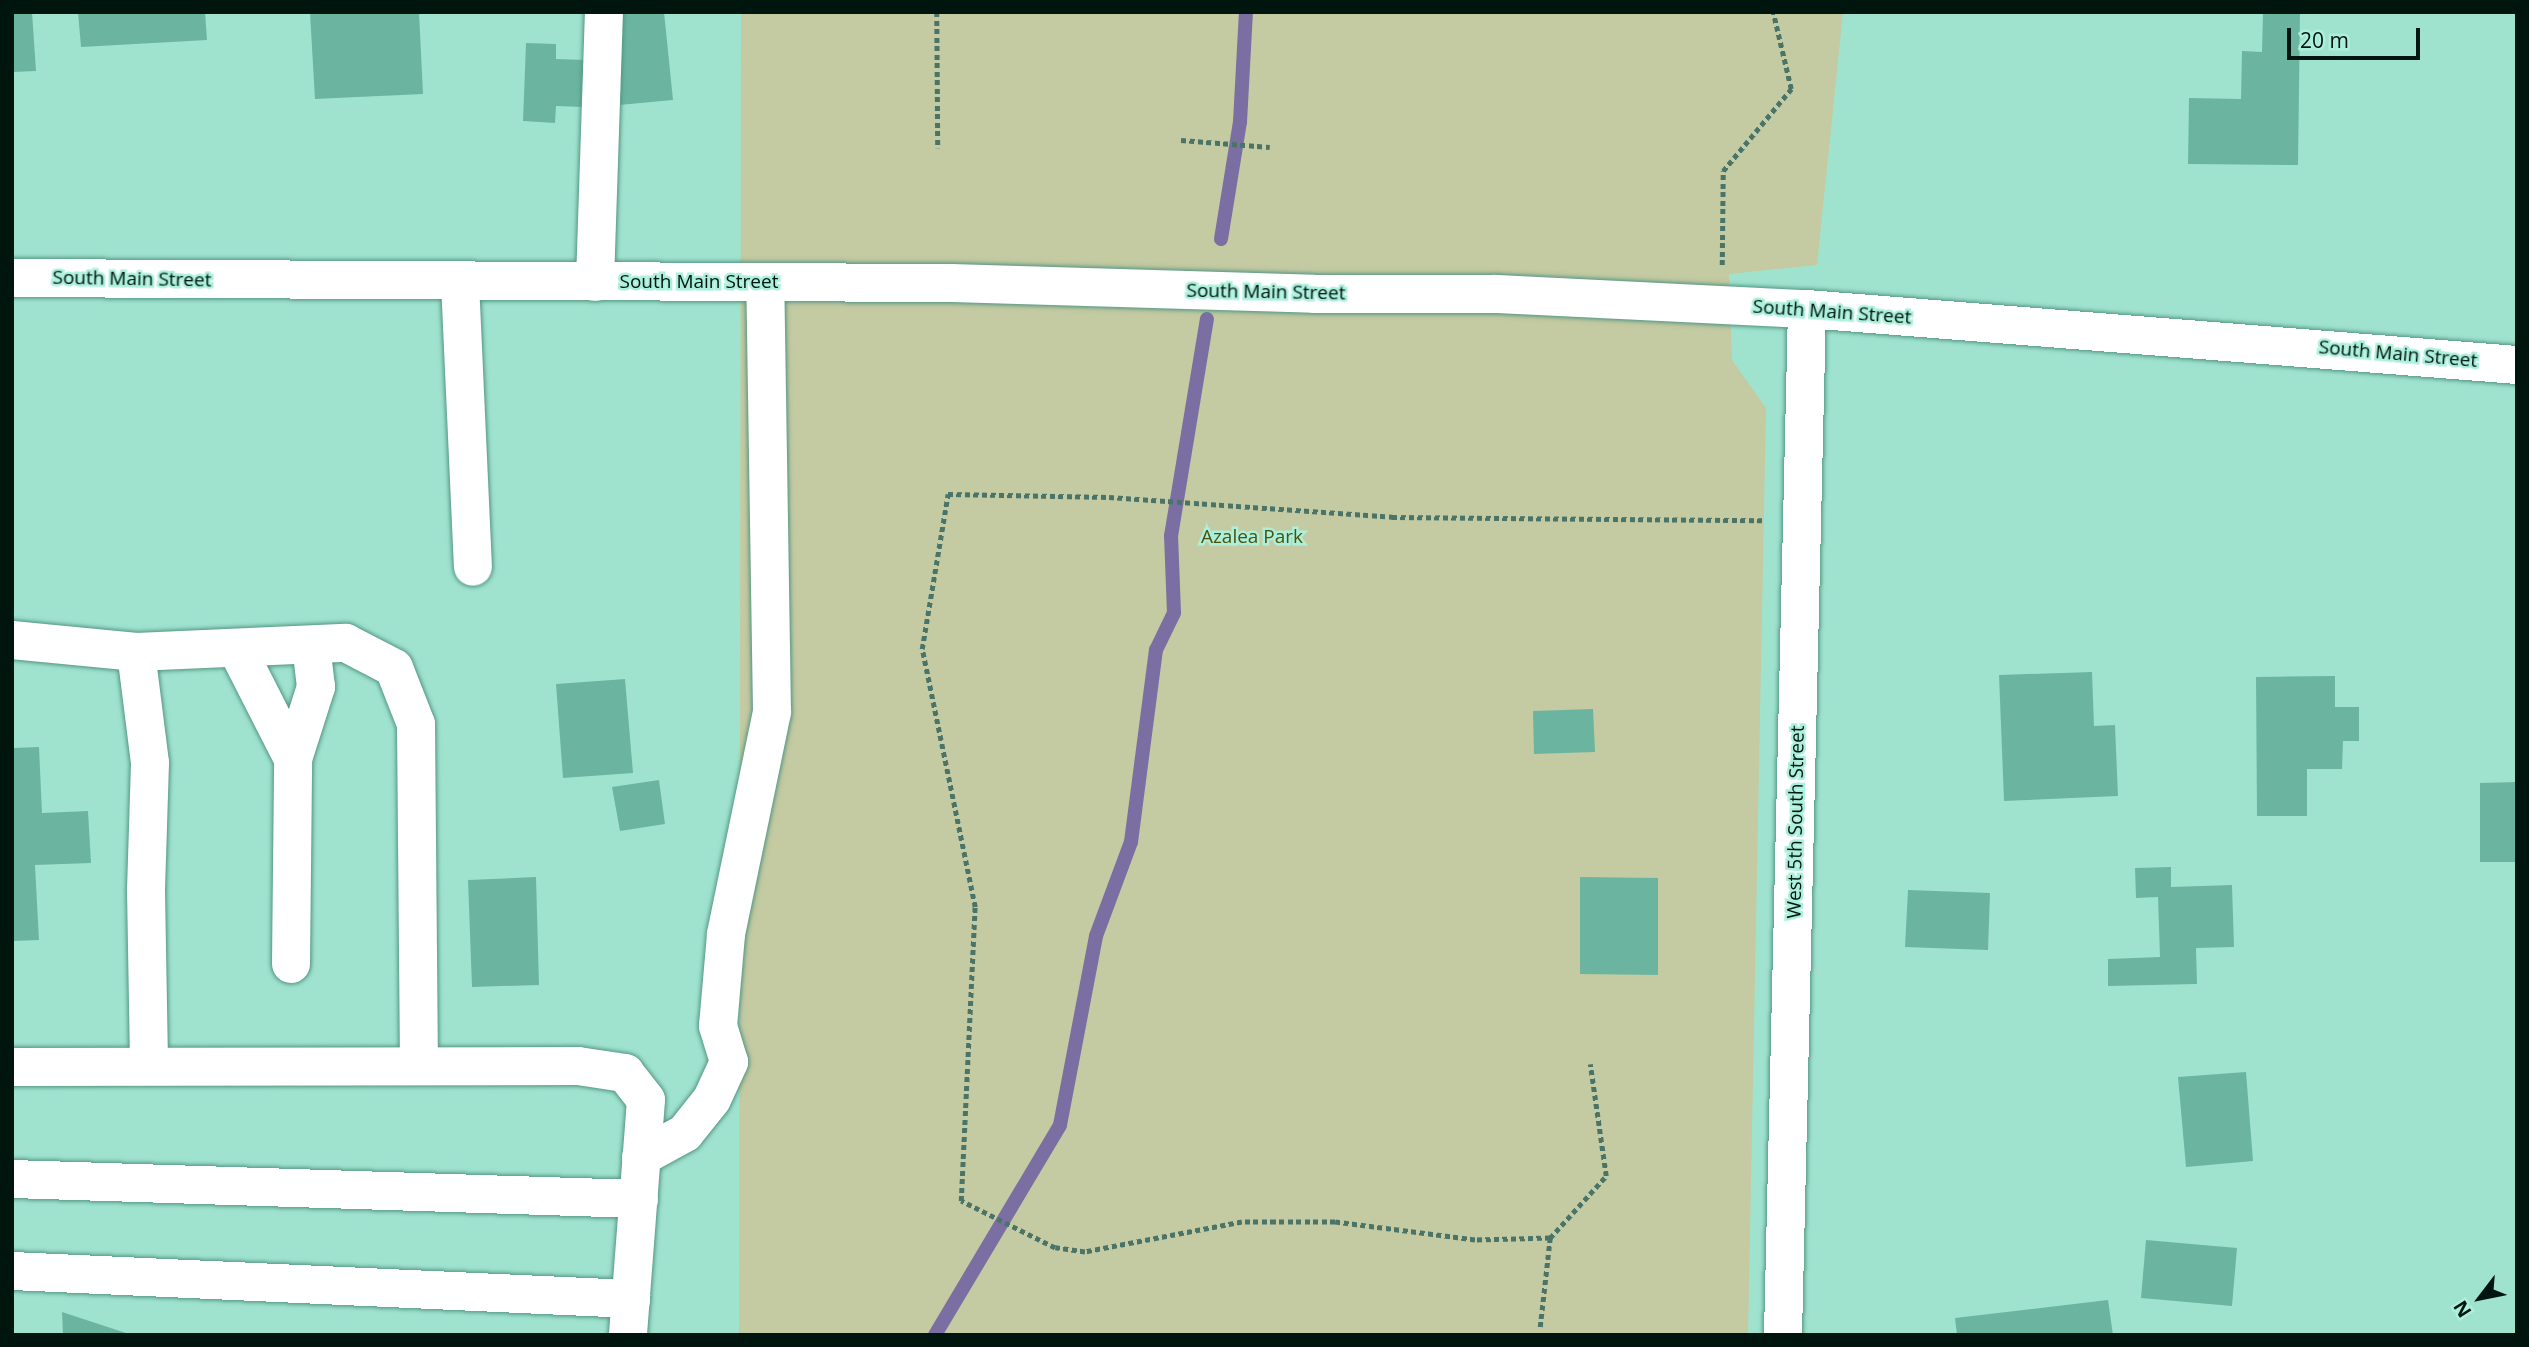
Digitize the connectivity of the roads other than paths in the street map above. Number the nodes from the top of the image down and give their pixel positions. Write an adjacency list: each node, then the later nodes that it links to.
1 (604, 12): 4 (main road)
2 (12, 278): 3 (main road, South Main Street)
3 (460, 282): 4 (main road, South Main Street); 8 (main road)
4 (595, 282): 5 (main road, South Main Street)
5 (765, 282): 6 (main road, South Main Street); 18 (main road)
6 (1807, 309): 7 (main road, South Main Street); 23 (main road, West 5th South Street)
7 (2517, 365)
8 (473, 567)
9 (12, 640): 12 (main road)
10 (311, 645): 11 (main road); 13 (main road); 16 (main road)
11 (237, 649): 12 (main road); 13 (main road)
12 (136, 652): 15 (main road)
13 (293, 758): 14 (main road)
14 (291, 964)
15 (149, 1066): 16 (main road); 17 (main road)
16 (419, 1066): 18 (main road)
17 (12, 1067)
18 (641, 1157): 20 (main road)
19 (12, 1179): 20 (main road)
20 (639, 1199): 22 (main road)
21 (12, 1271): 22 (main road)
22 (629, 1317)
23 (1783, 1335)

